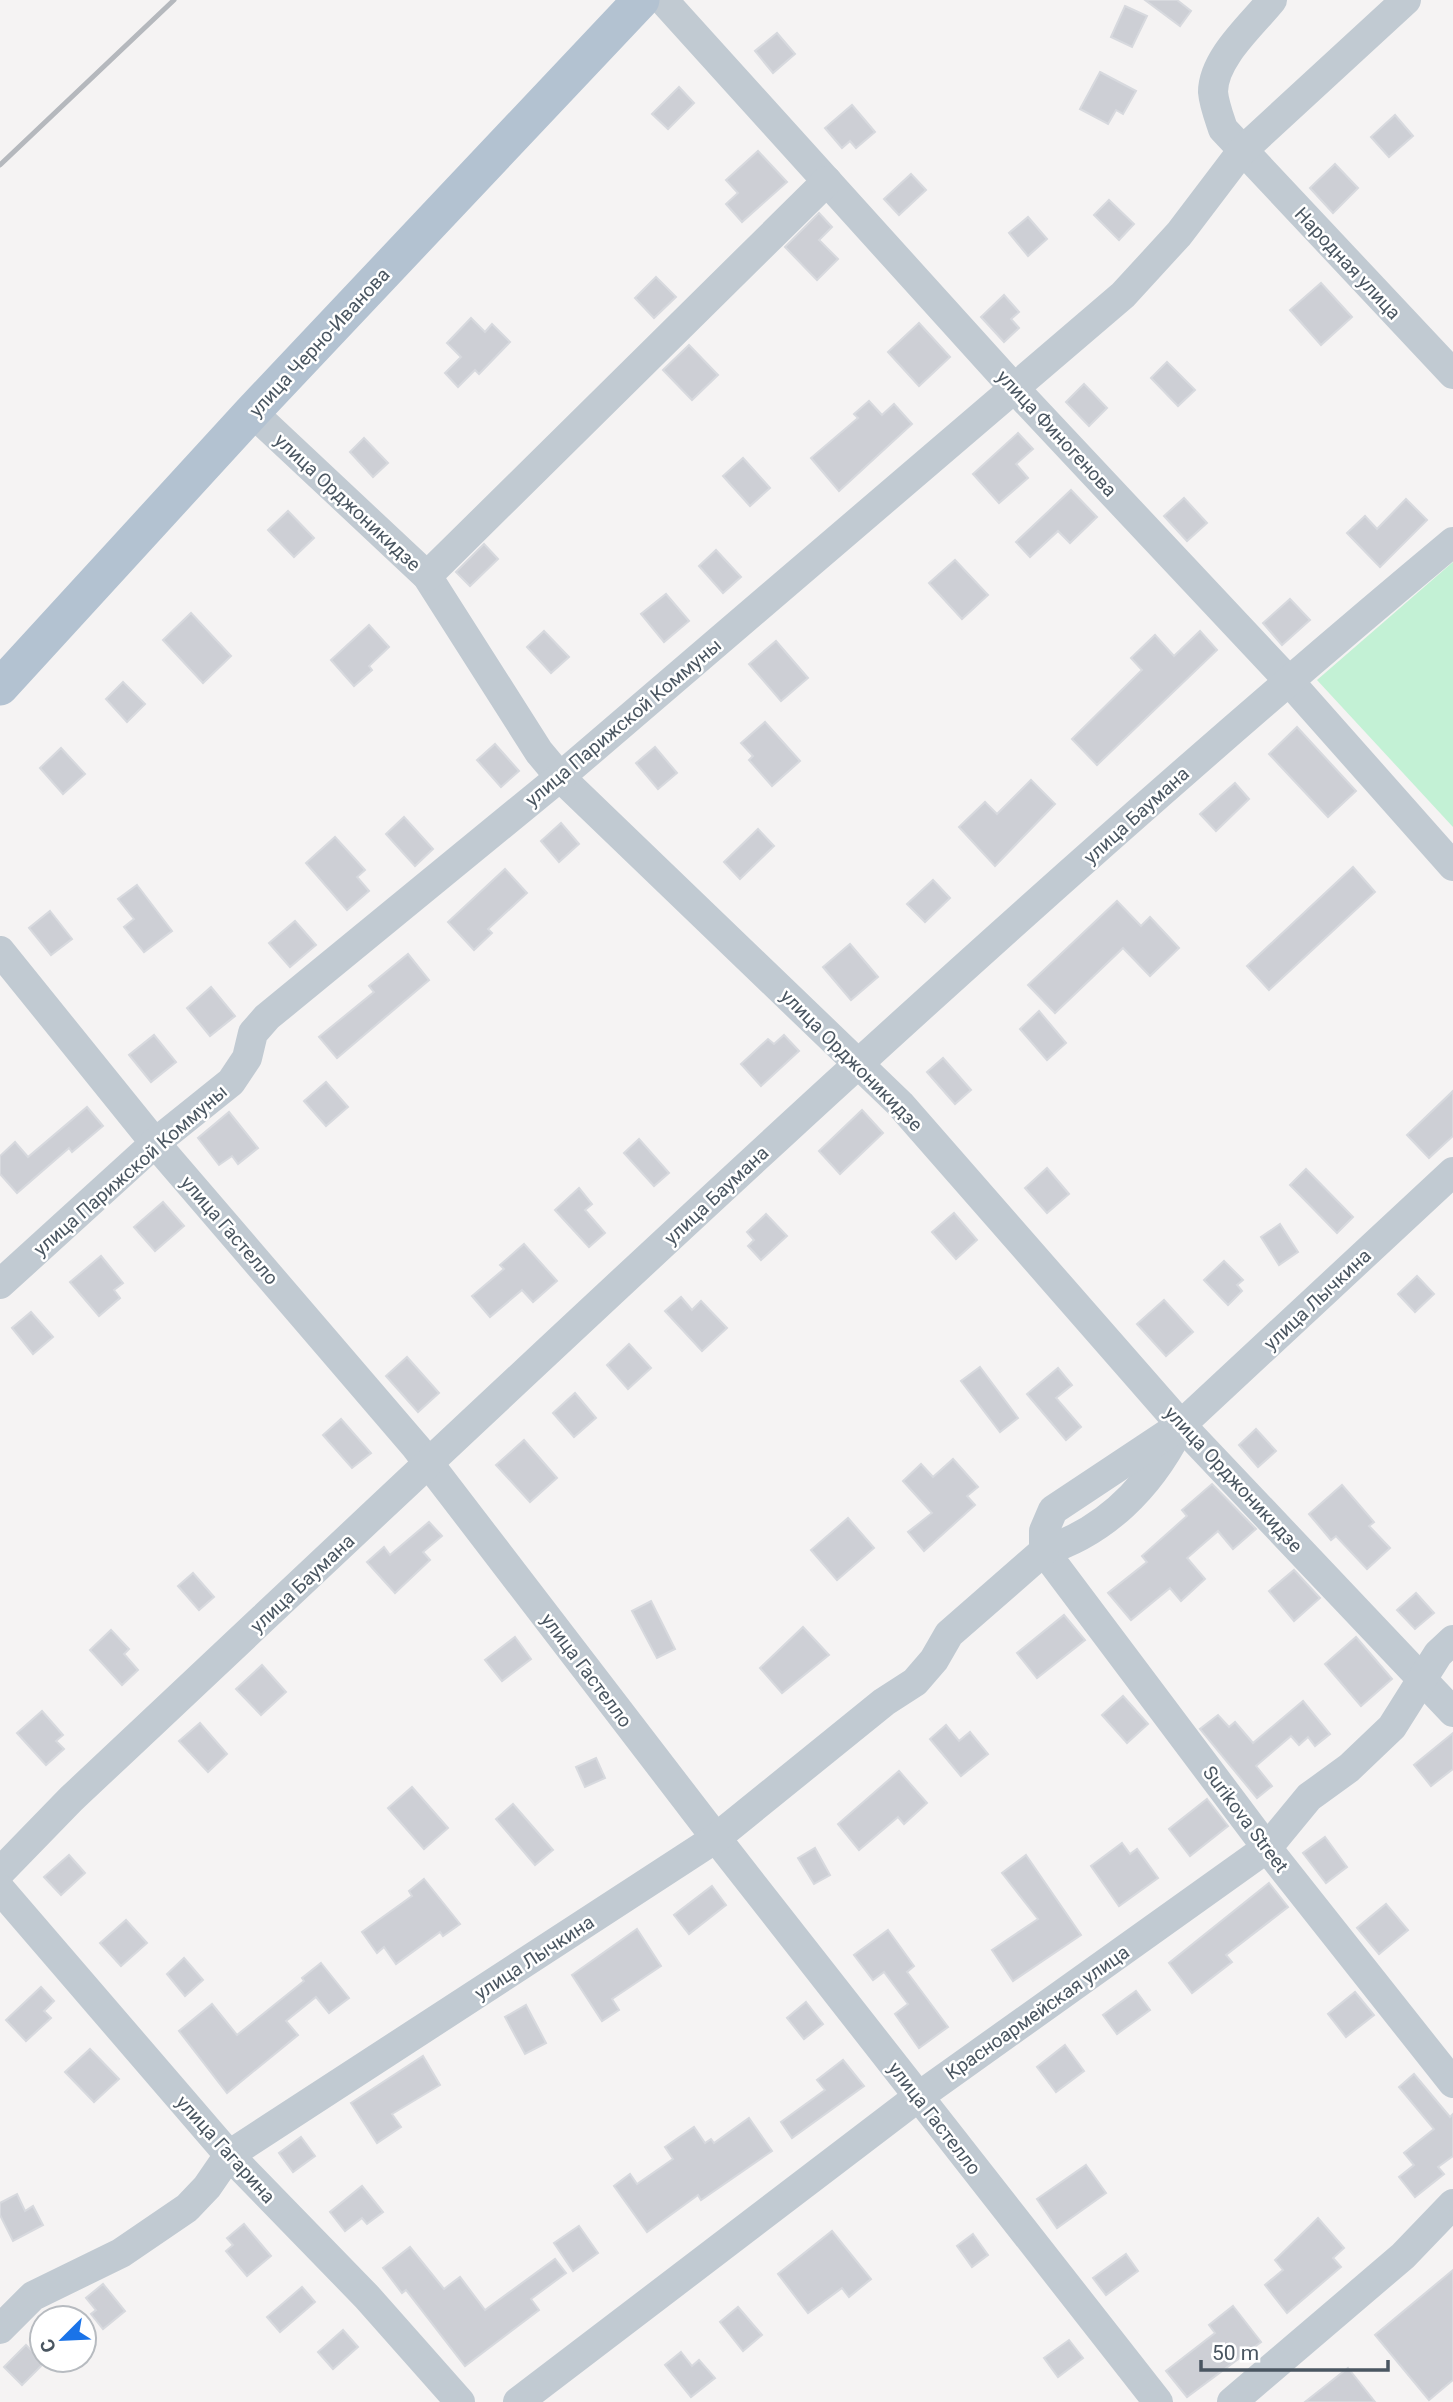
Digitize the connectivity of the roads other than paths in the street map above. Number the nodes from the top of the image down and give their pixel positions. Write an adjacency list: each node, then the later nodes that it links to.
1 (641, 0): 9 (main road, улица Черно-Иванова)
2 (663, 0): 6 (street, улица Финогенова)
3 (1272, 0): 5 (street)
4 (1406, 0): 5 (street, улица Парижской Коммуны)
5 (1242, 151): 7 (street, Народная улица); 8 (street, улица Парижской Коммуны)
6 (827, 181): 8 (street, улица Финогенова); 11 (street)
7 (1453, 374)
8 (1014, 387): 12 (street, улица Финогенова); 14 (street, улица Парижской Коммуны)
9 (252, 412): 11 (street, улица Орджоникидзе); 13 (main road, улица Черно-Иванова)
10 (1453, 542): 12 (street, улица Баумана)
11 (427, 576): 14 (street, улица Орджоникидзе)
12 (1288, 680): 15 (street, улица Финогенова); 17 (street, улица Баумана)
13 (0, 688)
14 (560, 777): 17 (street, улица Орджоникидзе); 18 (street, улица Парижской Коммуны)
15 (1453, 866)
16 (0, 951): 18 (street, улица Гастелло)
17 (858, 1062): 21 (street, улица Орджоникидзе); 22 (street, улица Баумана)
18 (155, 1143): 20 (street, улица Парижской Коммуны); 22 (street, улица Гастелло)
19 (1453, 1172): 21 (street, улица Лычкина)
20 (0, 1284)
21 (1181, 1425): 23 (street, улица Лычкина); 25 (street, улица Орджоникидзе)
22 (429, 1464): 27 (street, улица Гастелло); 29 (street, улица Баумана)
23 (1044, 1550): 27 (street, улица Лычкина); 28 (street, Surikova Street)
24 (1453, 1640): 25 (street, Красноармейская улица)
25 (1423, 1679): 26 (street, улица Орджоникидзе); 28 (street, Красноармейская улица)
26 (1453, 1712)
27 (716, 1838): 32 (street, улица Гастелло); 33 (street, улица Лычкина)
28 (1267, 1848): 31 (street, Surikova Street); 32 (street, Красноармейская улица)
29 (0, 1872)
30 (0, 1889): 33 (street, улица Гагарина)
31 (1453, 2083)
32 (918, 2097): 37 (street, Красноармейская улица); 38 (street, улица Гастелло)
33 (229, 2155): 35 (street, улица Лычкина); 36 (street, улица Гагарина)
34 (1453, 2204): 39 (street)
35 (0, 2329)
36 (460, 2402)
37 (518, 2402)
38 (1158, 2402)
39 (1232, 2402)

